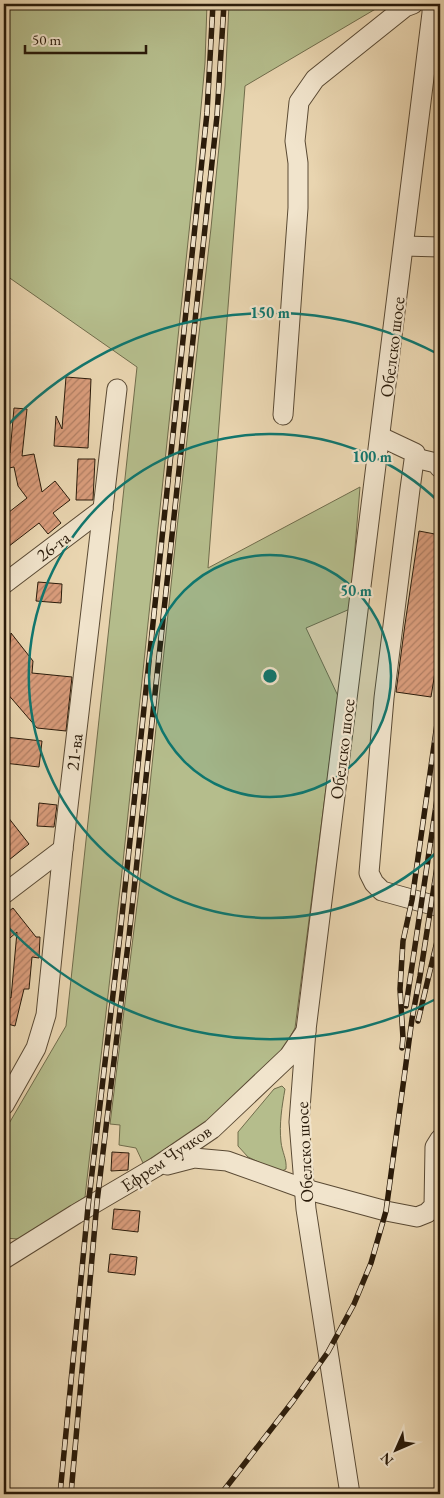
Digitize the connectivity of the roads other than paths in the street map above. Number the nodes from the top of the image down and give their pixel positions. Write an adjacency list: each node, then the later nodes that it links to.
1 (413, 4): 6 (street)
2 (432, 4): 3 (street, Обелско шосе)
3 (404, 246): 4 (street); 7 (street, Обелско шосе)
4 (440, 247)
5 (117, 389): 10 (street, 21-ва)
6 (283, 415)
7 (381, 437): 8 (street); 15 (street, Обелско шосе)
8 (415, 458): 9 (street); 14 (street)
9 (440, 468)
10 (103, 509): 11 (street, 26-та); 12 (street, 21-ва)
11 (4, 584)
12 (63, 850): 13 (street); 16 (street, 21-ва)
13 (4, 894)
14 (440, 907)
15 (306, 1030): 18 (street, Ефрем Чучков); 19 (street, Обелско шосе)
16 (4, 1105)
17 (440, 1139): 19 (street)
18 (156, 1167): 19 (street); 20 (street, Ефрем Чучков)
19 (305, 1189): 21 (street, Обелско шосе)
20 (4, 1260)
21 (350, 1494)

